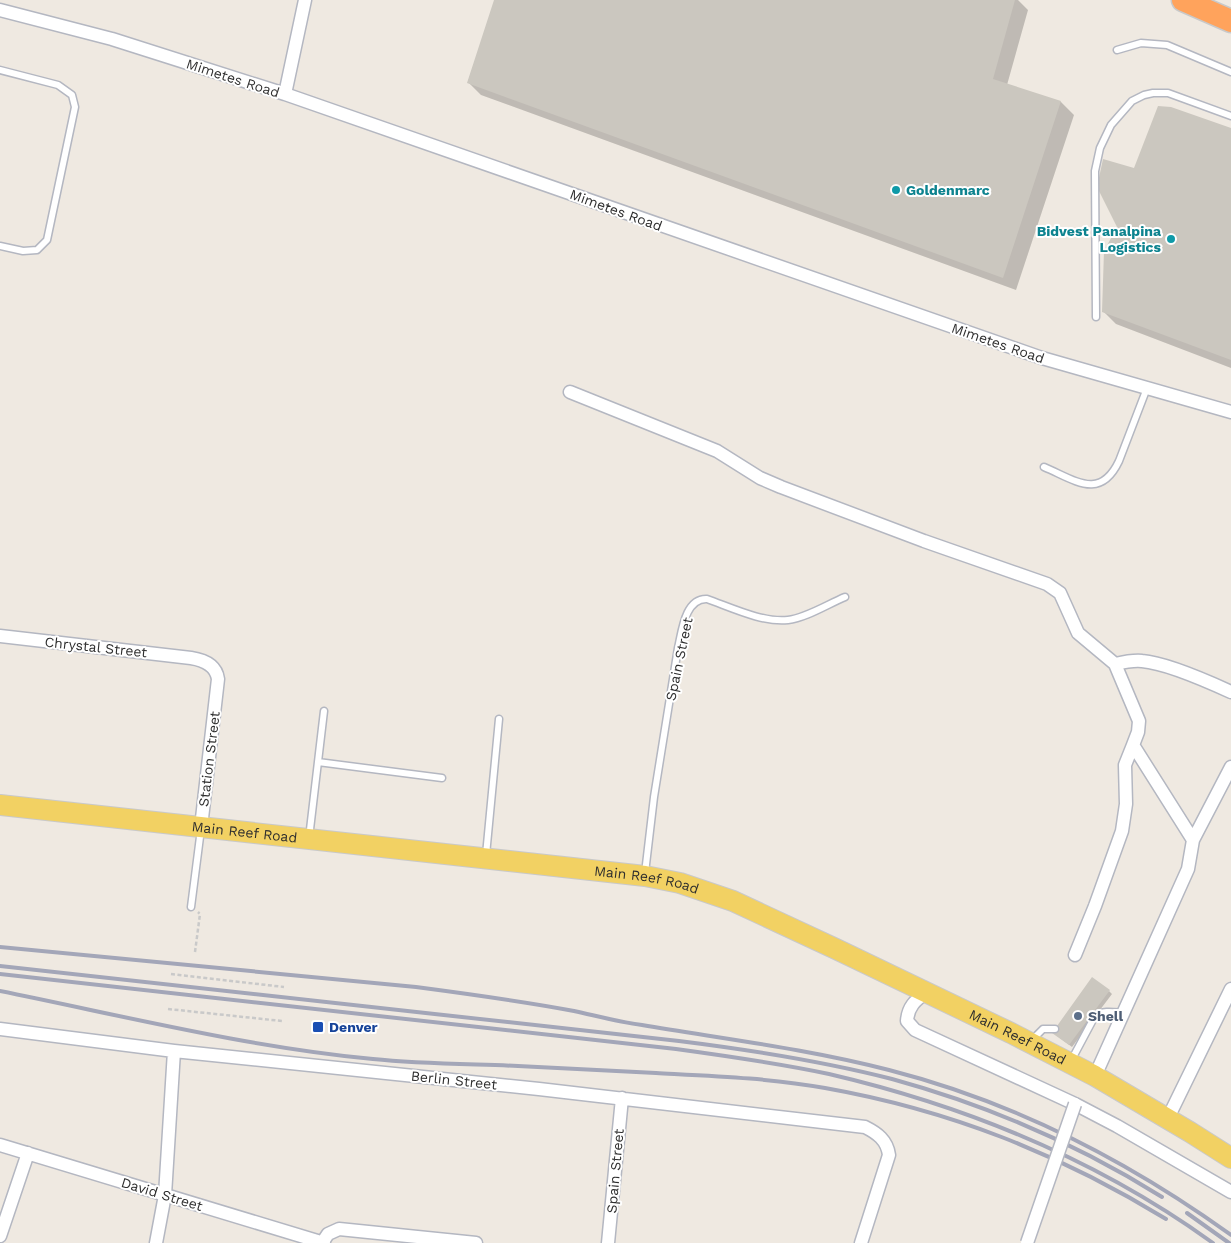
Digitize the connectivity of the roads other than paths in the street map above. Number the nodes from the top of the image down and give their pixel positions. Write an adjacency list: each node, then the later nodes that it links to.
1 (305, 0): 8 (street)
2 (1182, 0): 4 (highway)
3 (0, 10): 8 (street, Mimetes Road)
4 (1231, 20)
5 (1117, 50): 7 (lane)
6 (0, 70): 10 (lane)
7 (1231, 72)
8 (285, 94): 12 (street, Mimetes Road)
9 (1231, 116): 11 (lane)
10 (0, 246)
11 (1096, 317)
12 (1147, 388): 14 (street, Mimetes Road); 15 (lane)
13 (570, 392): 19 (street)
14 (1231, 412)
15 (1044, 467)
16 (845, 597): 32 (lane, Spain Street)
17 (0, 636): 18 (street, Chrystal Street)
18 (191, 658): 28 (street, Station Street)
19 (1115, 664): 20 (street); 23 (street)
20 (1231, 692)
21 (324, 711): 24 (lane)
22 (499, 719): 31 (lane)
23 (1133, 745): 30 (street); 34 (street)
24 (318, 762): 26 (lane); 29 (lane)
25 (1231, 767): 30 (street)
26 (442, 778)
27 (0, 804): 28 (main road, Main Reef Road)
28 (201, 827): 29 (main road, Main Reef Road); 33 (lane, Station Street)
29 (309, 839): 31 (main road, Main Reef Road)
30 (1193, 840): 37 (street)
31 (486, 859): 32 (main road, Main Reef Road)
32 (645, 876): 36 (main road, Main Reef Road)
33 (191, 907)
34 (1075, 955)
35 (1231, 989): 46 (street)
36 (926, 993): 40 (main road, Main Reef Road); 45 (street)
37 (1124, 1013): 42 (lane); 43 (street)
38 (0, 1029): 41 (street, Berlin Street)
39 (1054, 1029): 40 (lane)
40 (1030, 1043): 42 (main road, Main Reef Road)
41 (174, 1051): 44 (street, Berlin Street); 51 (street)
42 (1070, 1063): 43 (main road, Main Reef Road)
43 (1095, 1076): 46 (main road, Main Reef Road)
44 (622, 1098): 57 (street, Spain Street); 58 (street, Berlin Street)
45 (1075, 1104): 50 (street); 59 (street, bridge)
46 (1168, 1118): 49 (main road, Main Reef Road)
47 (0, 1144): 48 (street, David Street)
48 (28, 1153): 51 (street, David Street); 52 (street)
49 (1231, 1158)
50 (1231, 1192)
51 (165, 1195): 54 (street); 55 (street, David Street)
52 (0, 1236)
53 (392, 1239): 55 (street); 56 (street)
54 (156, 1243)
55 (323, 1243)
56 (476, 1243)
57 (608, 1243)
58 (861, 1243)
59 (1027, 1243)

